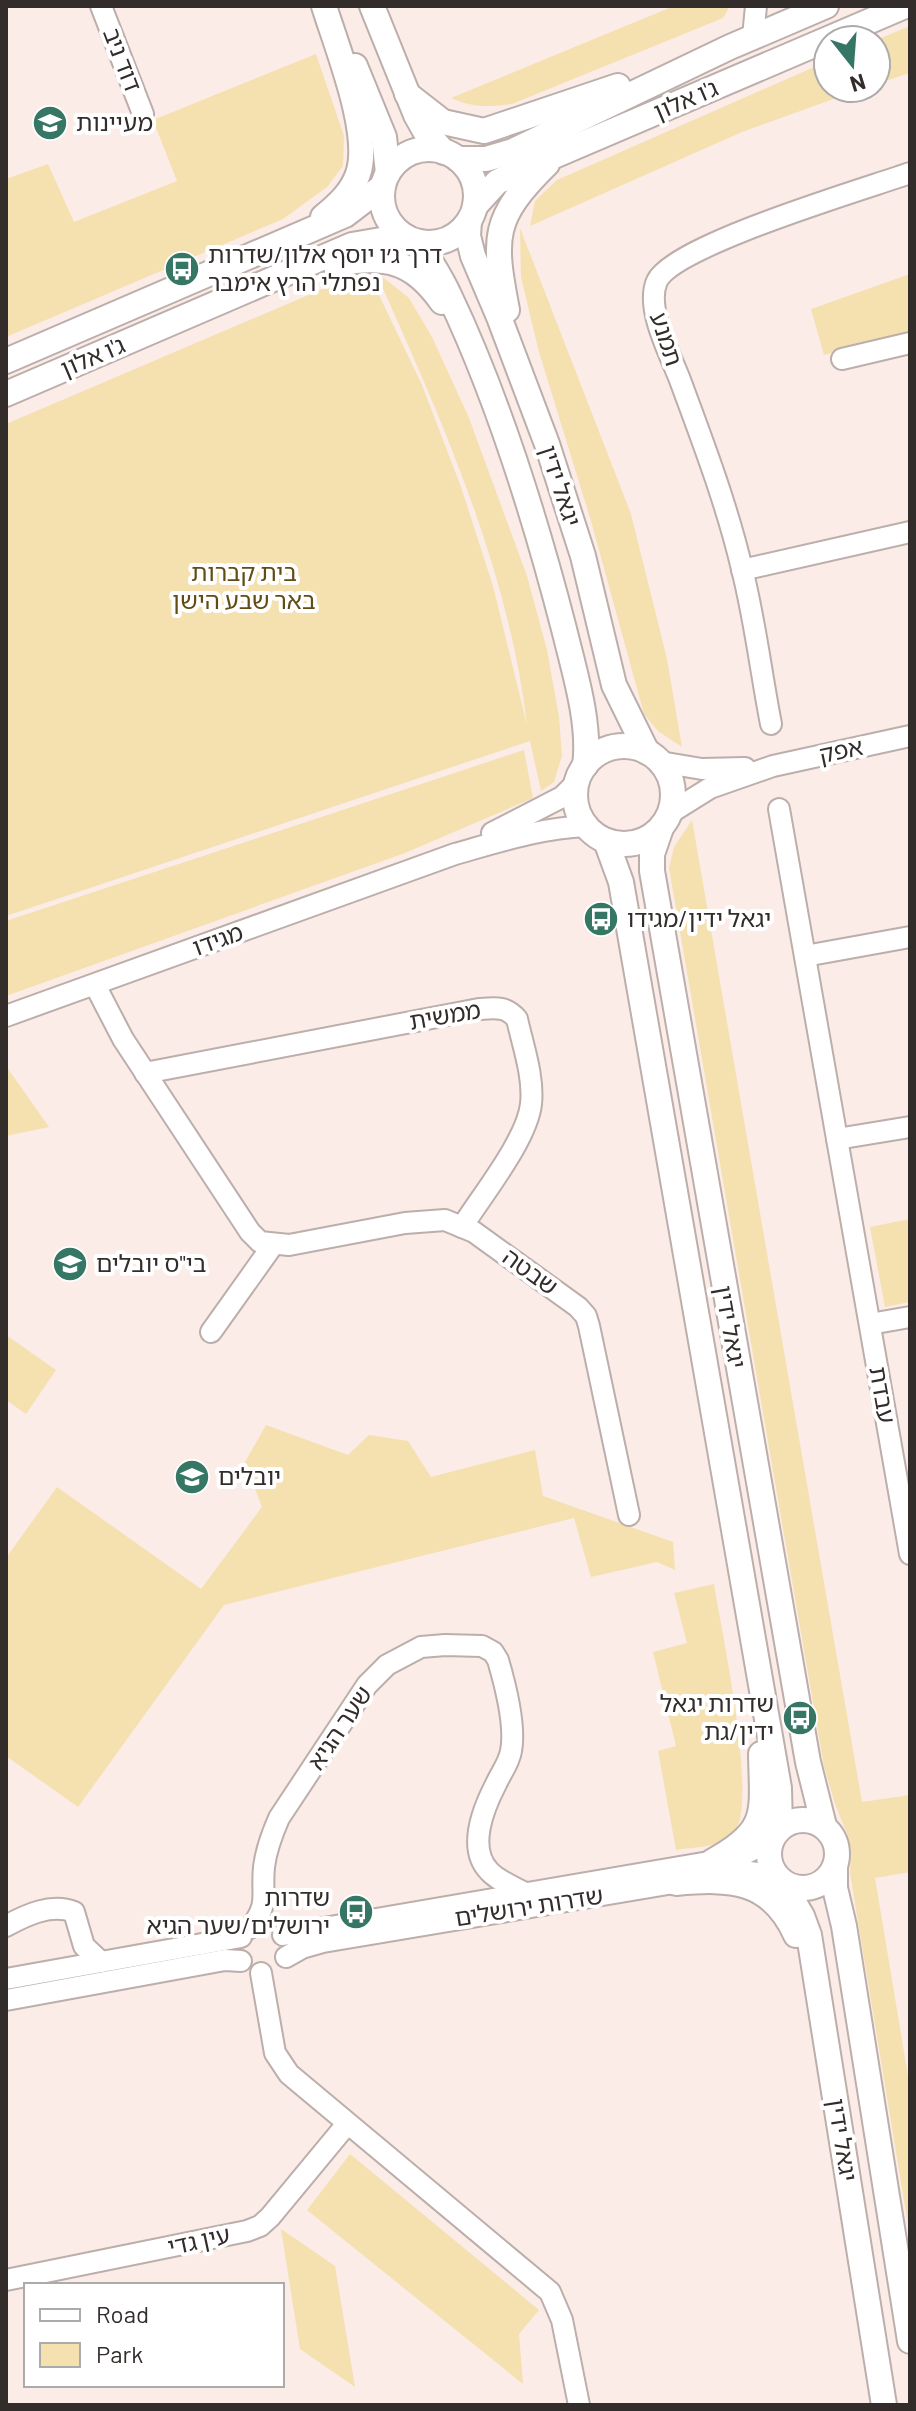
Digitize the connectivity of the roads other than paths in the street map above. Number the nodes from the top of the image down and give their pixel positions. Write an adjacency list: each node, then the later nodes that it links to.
1 (101, 6): 11 (street, דוד ניב)
2 (324, 6): 17 (main road)
3 (331, 6): 15 (main road)
4 (372, 6): 10 (main road)
5 (756, 6): 8 (street)
6 (826, 6): 8 (main road, ג'ו אלון)
7 (905, 6): 13 (main road, ג'ו אלון)
8 (753, 37): 9 (main road, ג'ו אלון)
9 (730, 47): 10 (main road); 12 (main road, ג'ו אלון)
10 (407, 94): 12 (main road)
11 (143, 114)
12 (451, 155): 15 (main road); 16 (main road)
13 (556, 155): 16 (main road, ג'ו אלון); 24 (main road)
14 (910, 173): 27 (street, תמנע)
15 (385, 180): 17 (main road, ג'ו אלון); 18 (main road)
16 (472, 213): 18 (main road); 24 (main road, יגאל ידין)
17 (303, 233): 23 (main road, ג'ו אלון)
18 (412, 239): 19 (main road, ג'ו אלון); 21 (main road, יגאל ידין)
19 (289, 272): 21 (main road); 25 (main road, ג'ו אלון)
20 (910, 343): 22 (street)
21 (473, 352): 32 (main road, יגאל ידין)
22 (842, 359)
23 (6, 361)
24 (517, 364): 30 (main road, יגאל ידין)
25 (6, 394)
26 (910, 532): 27 (street)
27 (742, 570): 28 (street, תמנע)
28 (771, 724)
29 (910, 736): 31 (street, אפק)
30 (654, 757): 31 (street, אפק); 32 (main road); 34 (main road)
31 (773, 766): 34 (street, אפק)
32 (581, 774): 35 (main road); 37 (street, מגידו)
33 (779, 809): 39 (street, עבדת)
34 (666, 820): 36 (main road); 54 (main road, יגאל ידין)
35 (586, 826): 36 (main road); 37 (street, מגידו)
36 (606, 841): 53 (main road, יגאל ידין)
37 (429, 864): 40 (street, מגידו)
38 (910, 937): 39 (street)
39 (805, 956): 44 (street, עבדת)
40 (95, 985): 41 (street, מגידו); 42 (street)
41 (6, 1016)
42 (145, 1073): 45 (street, ממשית); 46 (street)
43 (910, 1127): 44 (street)
44 (837, 1139): 48 (street, עבדת)
45 (462, 1227): 46 (street, שבטה); 51 (street, שבטה)
46 (273, 1245): 49 (street)
47 (910, 1317): 48 (street)
48 (870, 1324): 50 (street, עבדת)
49 (211, 1332)
50 (906, 1504): 52 (street, עבדת)
51 (629, 1515)
52 (910, 1554)
53 (760, 1679): 55 (main road, יגאל ידין); 56 (main road)
54 (824, 1826): 55 (main road); 57 (main road)
55 (776, 1834): 56 (street, שדרות ירושלים); 58 (main road)
56 (713, 1861): 60 (street, שדרות ירושלים)
57 (835, 1866): 58 (main road); 73 (main road, יגאל ידין)
58 (779, 1879): 59 (street, שדרות ירושלים); 70 (main road, יגאל ידין)
59 (676, 1883): 64 (street, שדרות ירושלים); 70 (main road)
60 (525, 1893): 62 (street, שער הגיא); 63 (street, שדרות ירושלים)
61 (6, 1926): 66 (street)
62 (246, 1932): 63 (street); 65 (street); 66 (street)
63 (283, 1935): 64 (street)
64 (286, 1957): 67 (street)
65 (241, 1961): 67 (street); 69 (street)
66 (101, 1962): 68 (street)
67 (261, 1973): 71 (street)
68 (6, 1979)
69 (6, 2000)
70 (820, 2005): 75 (main road, יגאל ידין)
71 (347, 2124): 72 (street, עין גדי); 74 (street)
72 (6, 2280)
73 (910, 2341)
74 (579, 2405)
75 (884, 2405)

